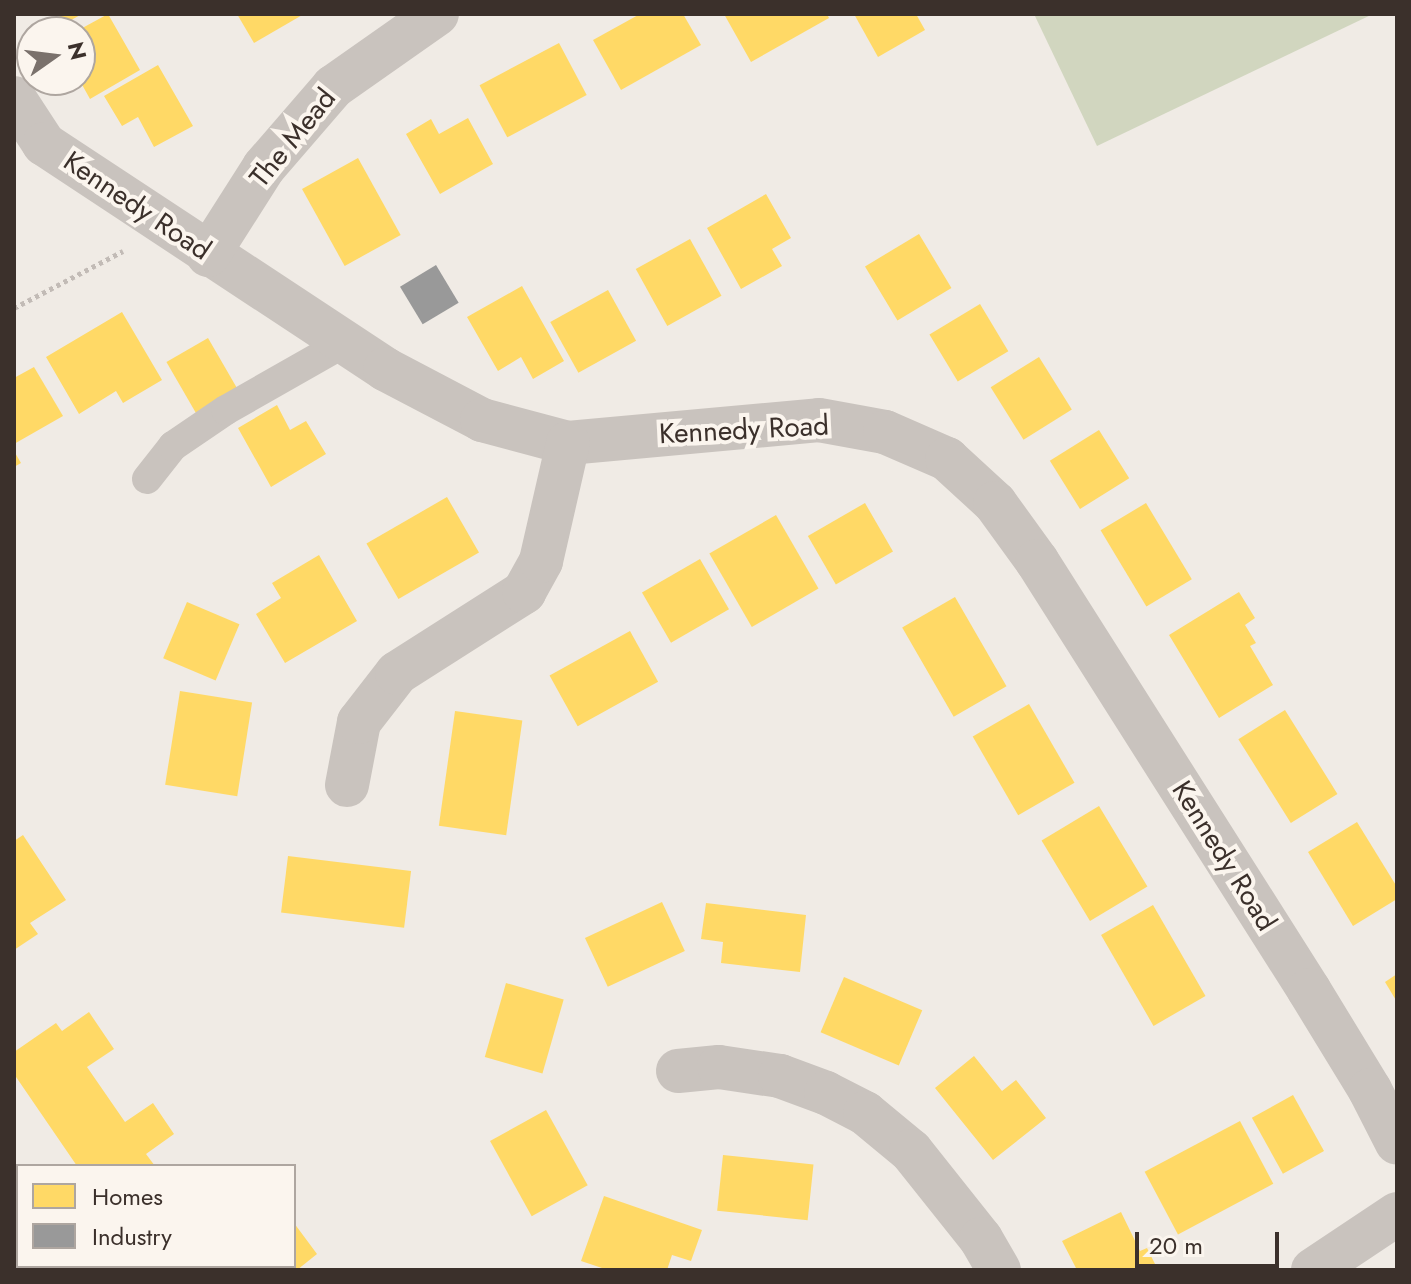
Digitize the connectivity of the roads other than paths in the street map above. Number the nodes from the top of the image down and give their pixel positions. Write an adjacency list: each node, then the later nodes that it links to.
1 (437, 14): 3 (street, The Mead)
2 (14, 98): 3 (street, Kennedy Road)
3 (208, 255): 4 (street, Kennedy Road)
4 (344, 343): 5 (street, Kennedy Road); 6 (lane)
5 (568, 443): 7 (street); 9 (street, Kennedy Road)
6 (147, 479)
7 (347, 785)
8 (678, 1071): 12 (street)
9 (1397, 1143)
10 (1397, 1214): 11 (street)
11 (1322, 1268)
12 (999, 1270)

